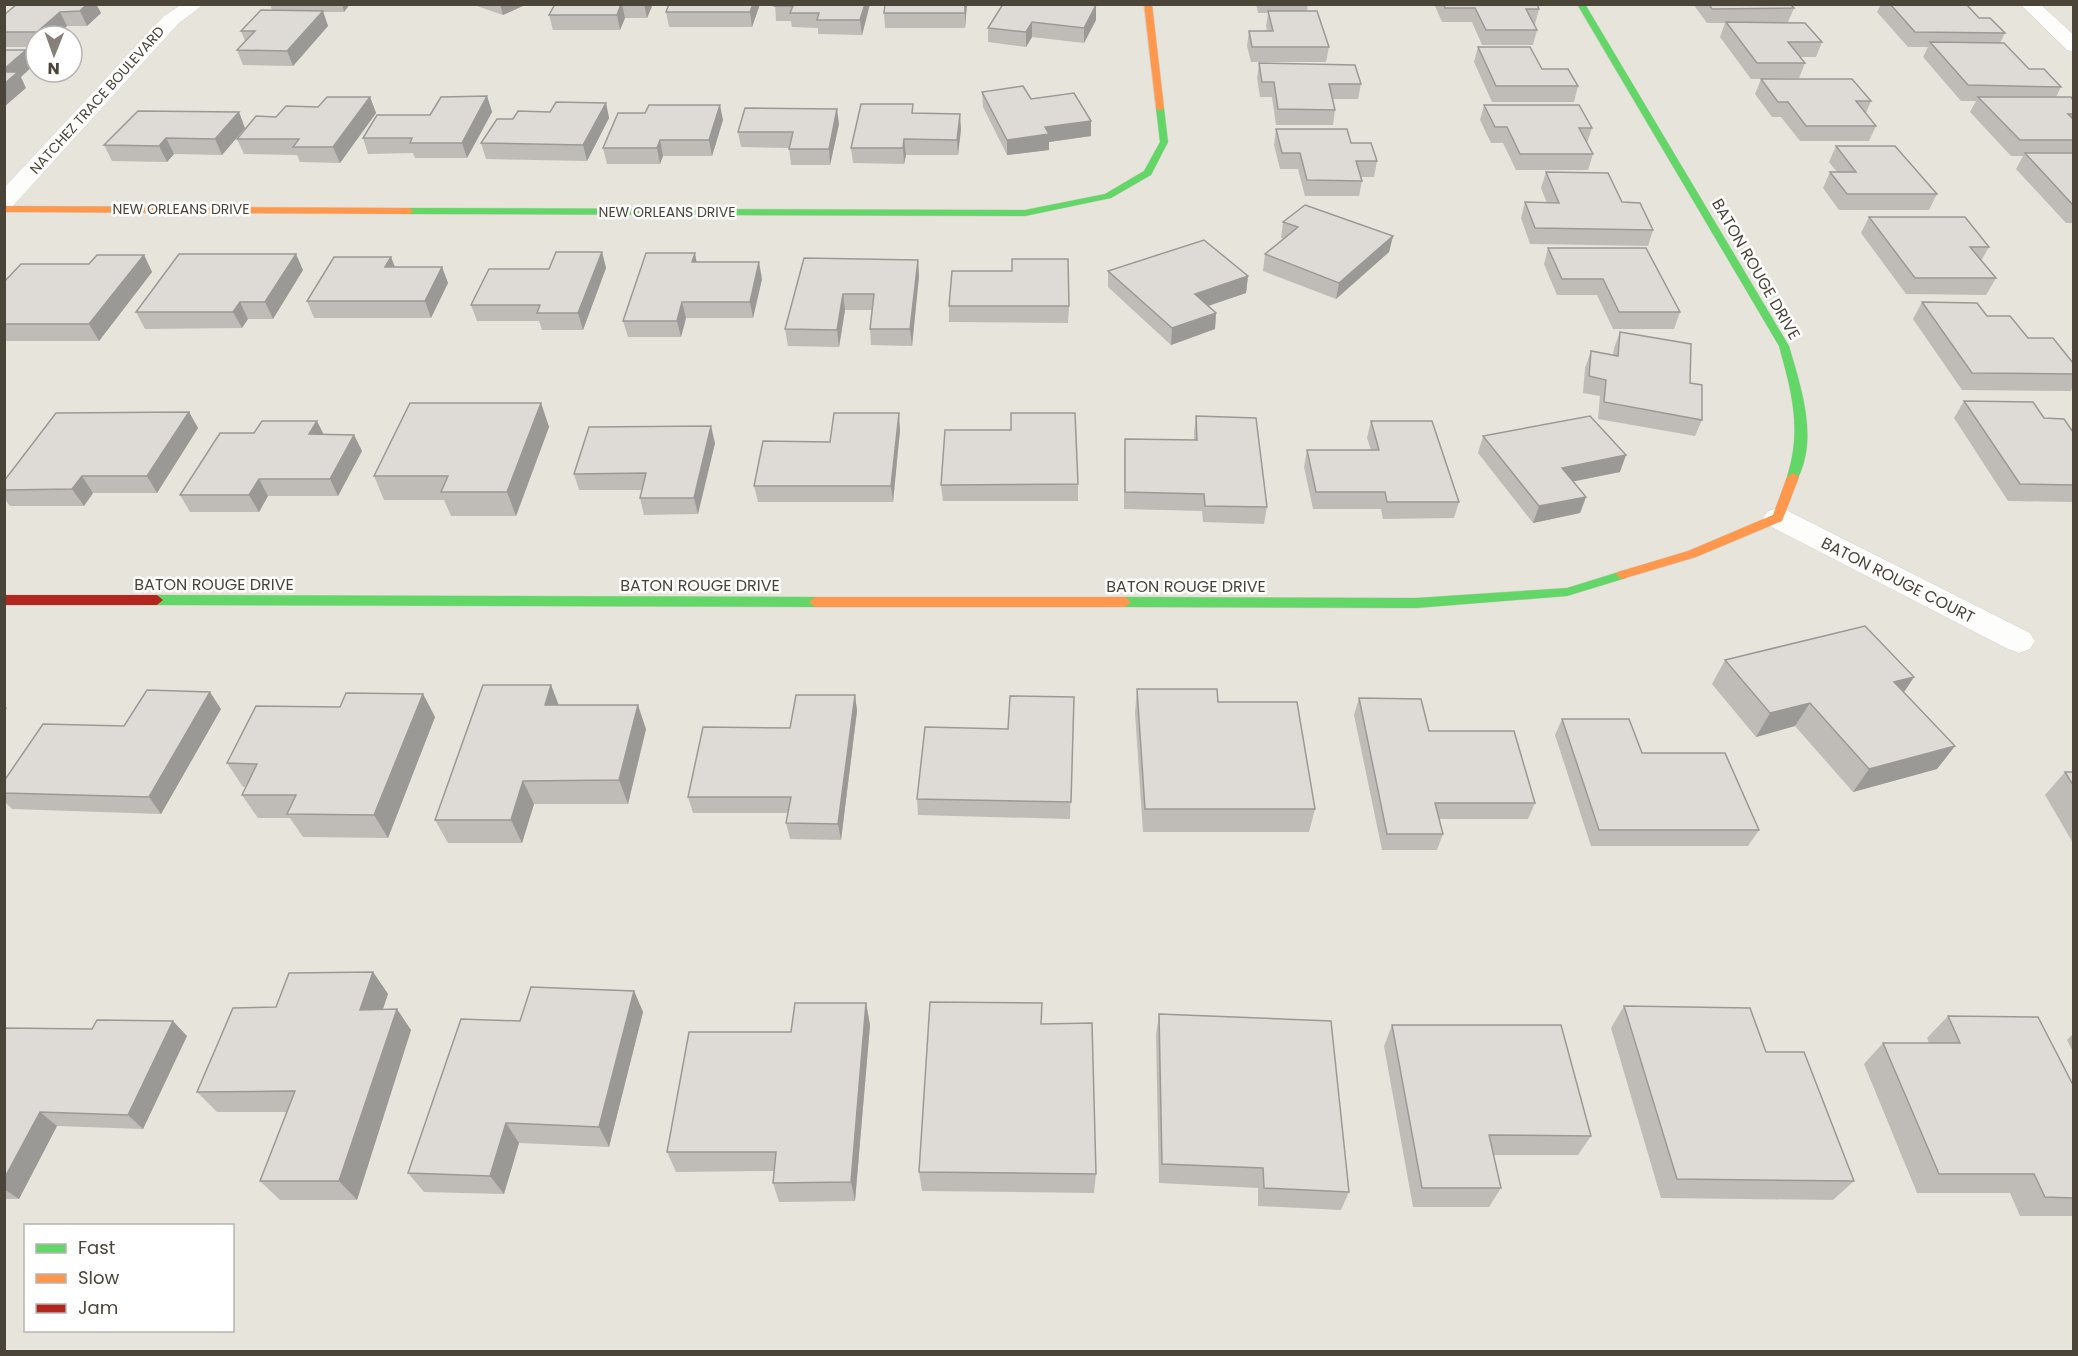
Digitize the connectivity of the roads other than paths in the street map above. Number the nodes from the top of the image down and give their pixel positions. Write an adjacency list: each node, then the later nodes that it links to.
1 (195, 4): 6 (street, NATCHEZ TRACE BOULEVARD)
2 (1148, 4): 7 (street, NEW ORLEANS DRIVE)
3 (1581, 4): 8 (street, BATON ROUGE DRIVE)
4 (2029, 4): 5 (street)
5 (2073, 46)
6 (4, 202)
7 (4, 209)
8 (1778, 518): 9 (street, BATON ROUGE DRIVE); 10 (street, BATON ROUGE COURT)
9 (4, 600)
10 (2019, 641)

